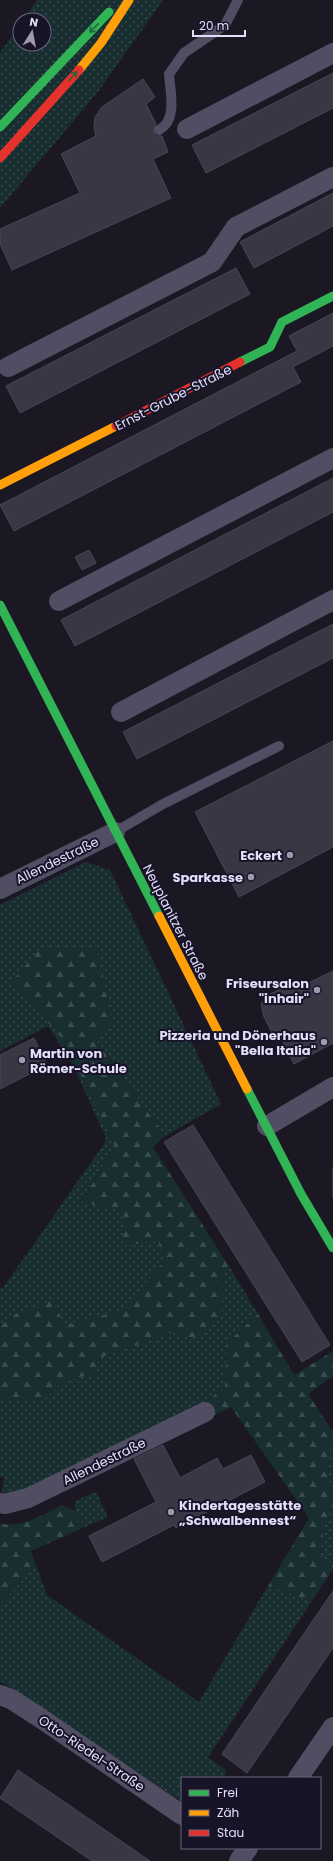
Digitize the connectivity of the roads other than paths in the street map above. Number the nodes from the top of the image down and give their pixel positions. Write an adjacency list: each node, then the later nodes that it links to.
1 (121, 0): 6 (street, one-way to 6)
2 (129, 0): 5 (street, one-way to 2)
3 (238, 0): 8 (lane)
4 (333, 53): 7 (street)
5 (48, 106): 9 (street); 10 (street)
6 (0, 127)
7 (187, 129)
8 (159, 130)
9 (0, 158)
10 (0, 167)
11 (333, 177): 13 (street)
12 (333, 296): 15 (street, Ernst-Grube-Straße)
13 (8, 367)
14 (333, 458): 17 (street)
15 (0, 485)
16 (333, 600): 19 (street)
17 (59, 601)
18 (0, 605): 21 (street, Neuplanitzer Straße)
19 (121, 712)
20 (280, 746): 21 (lane)
21 (115, 832): 22 (street, Allendestraße); 24 (street, Neuplanitzer Straße)
22 (0, 888)
23 (333, 1087): 24 (street)
24 (267, 1126): 25 (street, Neuplanitzer Straße)
25 (333, 1248)
26 (205, 1412): 27 (street, Allendestraße)
27 (0, 1503)
28 (0, 1695): 31 (street, Otto-Riedel-Straße)
29 (333, 1727): 30 (street)
30 (299, 1777)
31 (181, 1814)

